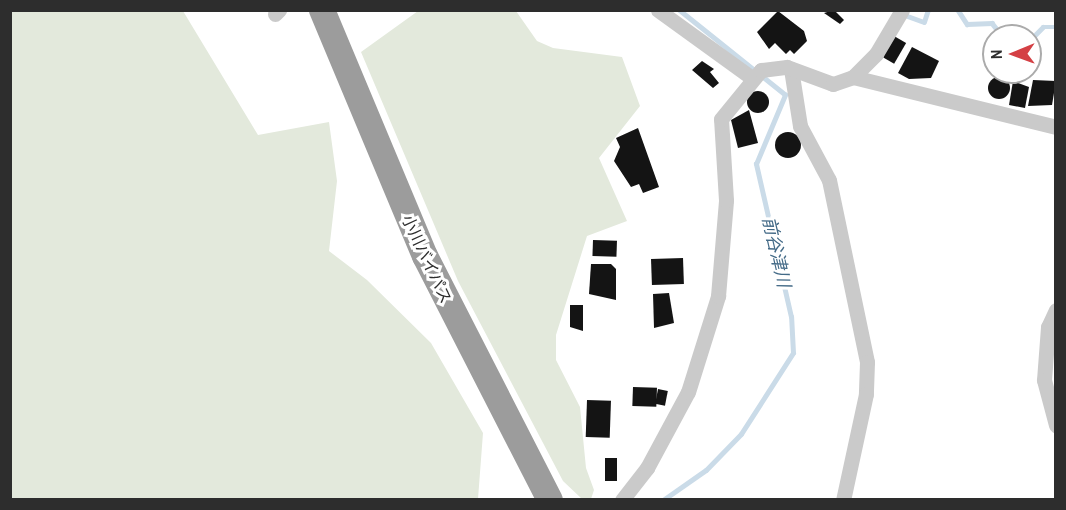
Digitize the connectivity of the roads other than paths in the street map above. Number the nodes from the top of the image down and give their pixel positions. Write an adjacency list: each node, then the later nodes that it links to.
1 (322, 10): 10 (highway, 小川バイパス)
2 (658, 10): 6 (street)
3 (902, 10): 5 (street)
4 (791, 69): 5 (street); 6 (street); 12 (street)
5 (853, 77): 7 (street)
6 (752, 78): 11 (street)
7 (1056, 127)
8 (1056, 310): 9 (street)
9 (1056, 425)
10 (550, 500)
11 (622, 500)
12 (843, 500)

